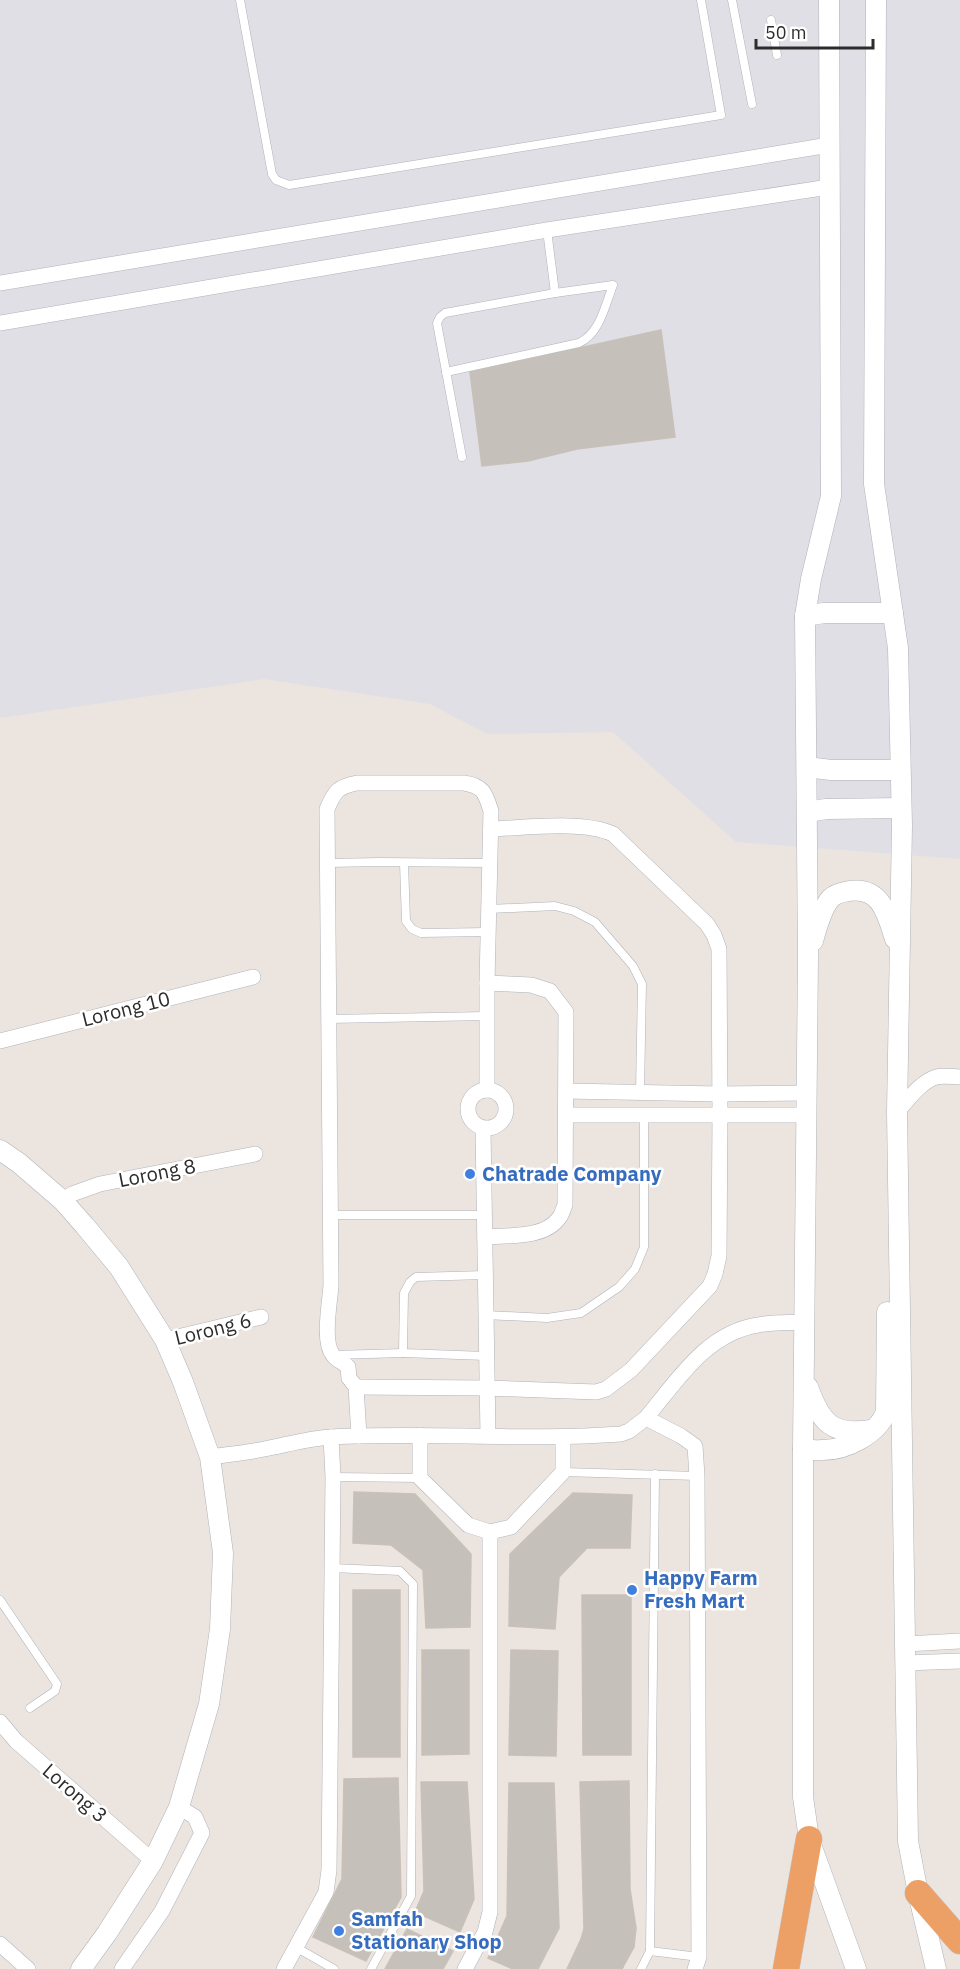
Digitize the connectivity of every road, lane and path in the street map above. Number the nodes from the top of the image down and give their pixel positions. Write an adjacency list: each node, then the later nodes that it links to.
1 (240, 0): 2 (lane)
2 (700, 0)
3 (732, 0): 8 (lane)
4 (829, 0): 9 (street)
5 (876, 0): 17 (street)
6 (771, 20): 7 (lane)
7 (777, 55)
8 (752, 104)
9 (829, 146): 10 (street); 12 (street)
10 (829, 187): 11 (street); 18 (street)
11 (547, 230): 13 (lane); 14 (street)
12 (0, 283)
13 (555, 293): 15 (lane); 15 (lane)
14 (0, 323)
15 (446, 372): 16 (lane)
16 (462, 457)
17 (893, 613): 18 (street); 20 (street)
18 (805, 616): 19 (street)
19 (807, 766): 20 (street); 22 (street)
20 (900, 771): 21 (street)
21 (901, 808): 22 (street); 29 (street)
22 (807, 812): 30 (street)
23 (491, 829): 24 (street); 26 (street); 40 (street)
24 (328, 863): 25 (lane); 34 (street)
25 (404, 863): 26 (lane); 28 (lane)
26 (490, 863): 27 (street)
27 (489, 909): 28 (street); 39 (lane)
28 (488, 932): 32 (street)
29 (900, 957): 30 (street); 42 (street)
30 (808, 958): 41 (street)
31 (253, 977): 35 (street, Lorong 10)
32 (487, 983): 33 (street); 38 (street)
33 (487, 1016): 34 (lane); 37 (street)
34 (329, 1019): 52 (street)
35 (0, 1041)
36 (960, 1077): 42 (street)
37 (487, 1090): 47 (street); 47 (street)
38 (566, 1091): 39 (street); 43 (street)
39 (640, 1092): 40 (street)
40 (719, 1094): 41 (street); 45 (street)
41 (806, 1094): 46 (street)
42 (897, 1112): 51 (street)
43 (567, 1115): 44 (street); 54 (street)
44 (644, 1115): 45 (street); 56 (lane)
45 (720, 1115): 46 (street); 65 (street)
46 (806, 1115): 58 (street)
47 (483, 1128): 53 (street)
48 (0, 1150): 50 (street)
49 (255, 1154): 50 (street, Lorong 8)
50 (63, 1201): 59 (street)
51 (898, 1201): 67 (street); 84 (street)
52 (331, 1215): 53 (lane); 61 (street)
53 (484, 1215): 54 (street)
54 (485, 1237): 55 (street)
55 (485, 1275): 56 (street); 60 (lane)
56 (485, 1315): 62 (street)
57 (261, 1317): 59 (street, Lorong 6)
58 (805, 1322): 63 (street); 66 (street)
59 (165, 1340): 74 (street)
60 (403, 1353): 61 (lane); 62 (lane)
61 (333, 1355): 64 (street)
62 (486, 1356): 65 (street)
63 (804, 1376): 67 (street); 73 (street)
64 (356, 1387): 65 (street); 69 (street)
65 (486, 1388): 70 (street)
66 (646, 1418): 72 (street); 77 (street)
67 (872, 1430): 73 (street)
68 (420, 1435): 69 (street); 70 (street); 79 (street)
69 (359, 1436): 71 (street)
70 (488, 1436): 72 (street)
71 (331, 1437): 74 (street); 78 (street)
72 (563, 1437): 75 (street)
73 (803, 1449): 89 (street)
74 (210, 1457): 88 (street)
75 (563, 1472): 76 (lane); 80 (street)
76 (655, 1474): 77 (lane); 95 (lane)
77 (697, 1476): 96 (street)
78 (333, 1477): 79 (lane); 81 (street)
79 (420, 1478): 80 (street)
80 (490, 1532): 103 (street)
81 (331, 1568): 94 (street); 102 (lane)
82 (0, 1600): 86 (lane)
83 (960, 1641): 84 (street)
84 (905, 1653): 85 (street); 91 (street)
85 (960, 1661)
86 (30, 1708)
87 (0, 1722): 90 (street, Lorong 3)
88 (179, 1807): 90 (street); 99 (street)
89 (809, 1839): 105 (highway); 106 (street)
90 (153, 1861): 98 (street)
91 (918, 1893): 92 (highway); 107 (street)
92 (960, 1941)
93 (0, 1944): 97 (street)
94 (297, 1948): 100 (street); 101 (lane)
95 (650, 1951): 96 (lane); 104 (lane)
96 (697, 1963)
97 (28, 1969)
98 (81, 1969)
99 (122, 1969)
100 (284, 1969)
101 (334, 1969)
102 (371, 1969)
103 (465, 1969)
104 (641, 1969)
105 (786, 1969)
106 (856, 1969)
107 (936, 1969)

